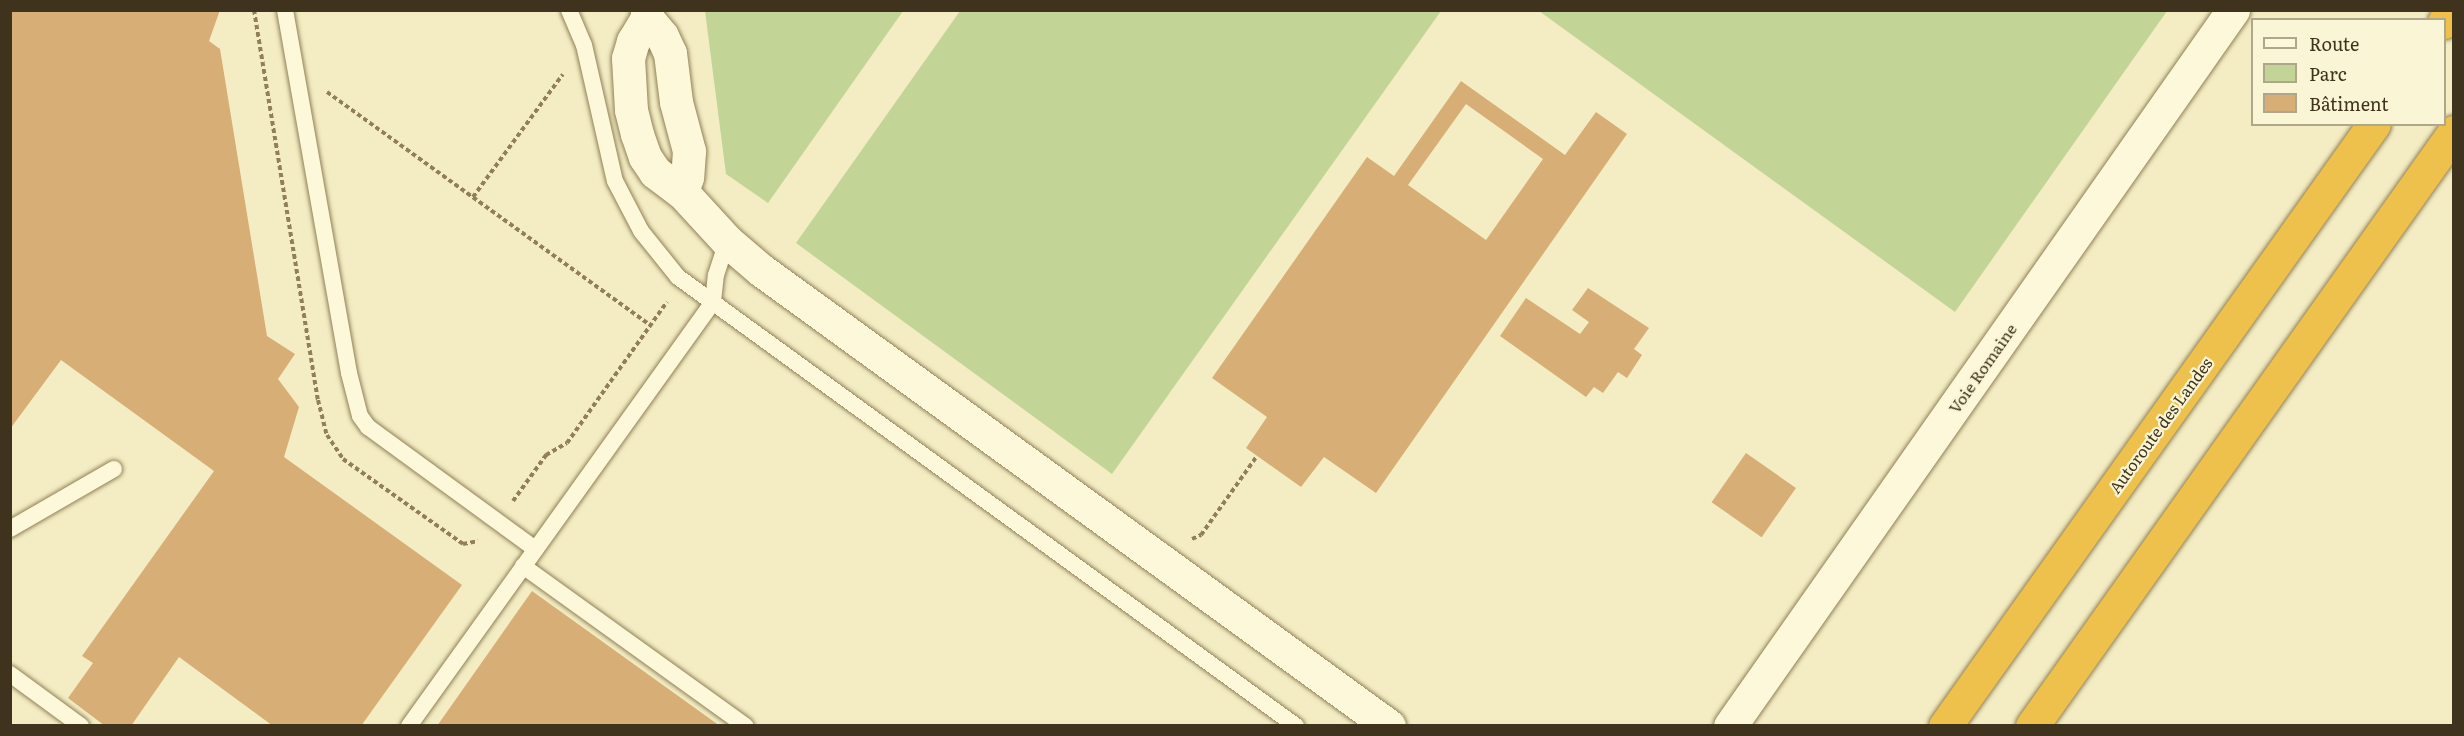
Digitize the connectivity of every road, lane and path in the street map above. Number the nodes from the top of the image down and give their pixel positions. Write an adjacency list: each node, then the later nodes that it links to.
1 (285, 10): 7 (lane)
2 (568, 10): 6 (lane)
3 (2233, 10): 29 (street, Voie Romaine)
4 (647, 14): 10 (street); 10 (street)
5 (259, 43): 7 (path)
6 (584, 45): 11 (path); 13 (lane)
7 (297, 70): 11 (path); 18 (lane)
8 (2373, 126): 30 (highway, Autoroute des Landes)
9 (2454, 132): 31 (highway)
10 (682, 192): 12 (street)
11 (473, 197): 15 (path)
12 (727, 241): 14 (lane); 28 (street)
13 (678, 277): 14 (lane); 15 (path)
14 (713, 302): 21 (lane); 27 (lane)
15 (650, 325): 18 (path)
16 (1257, 456): 20 (path)
17 (114, 469): 19 (lane)
18 (498, 522): 21 (lane)
19 (10, 529)
20 (1189, 541)
21 (535, 549): 22 (lane)
22 (523, 566): 25 (lane); 26 (lane)
23 (10, 674): 24 (lane)
24 (81, 726)
25 (409, 726)
26 (746, 726)
27 (1296, 726)
28 (1389, 726)
29 (1730, 726)
30 (1945, 726)
31 (2032, 726)

